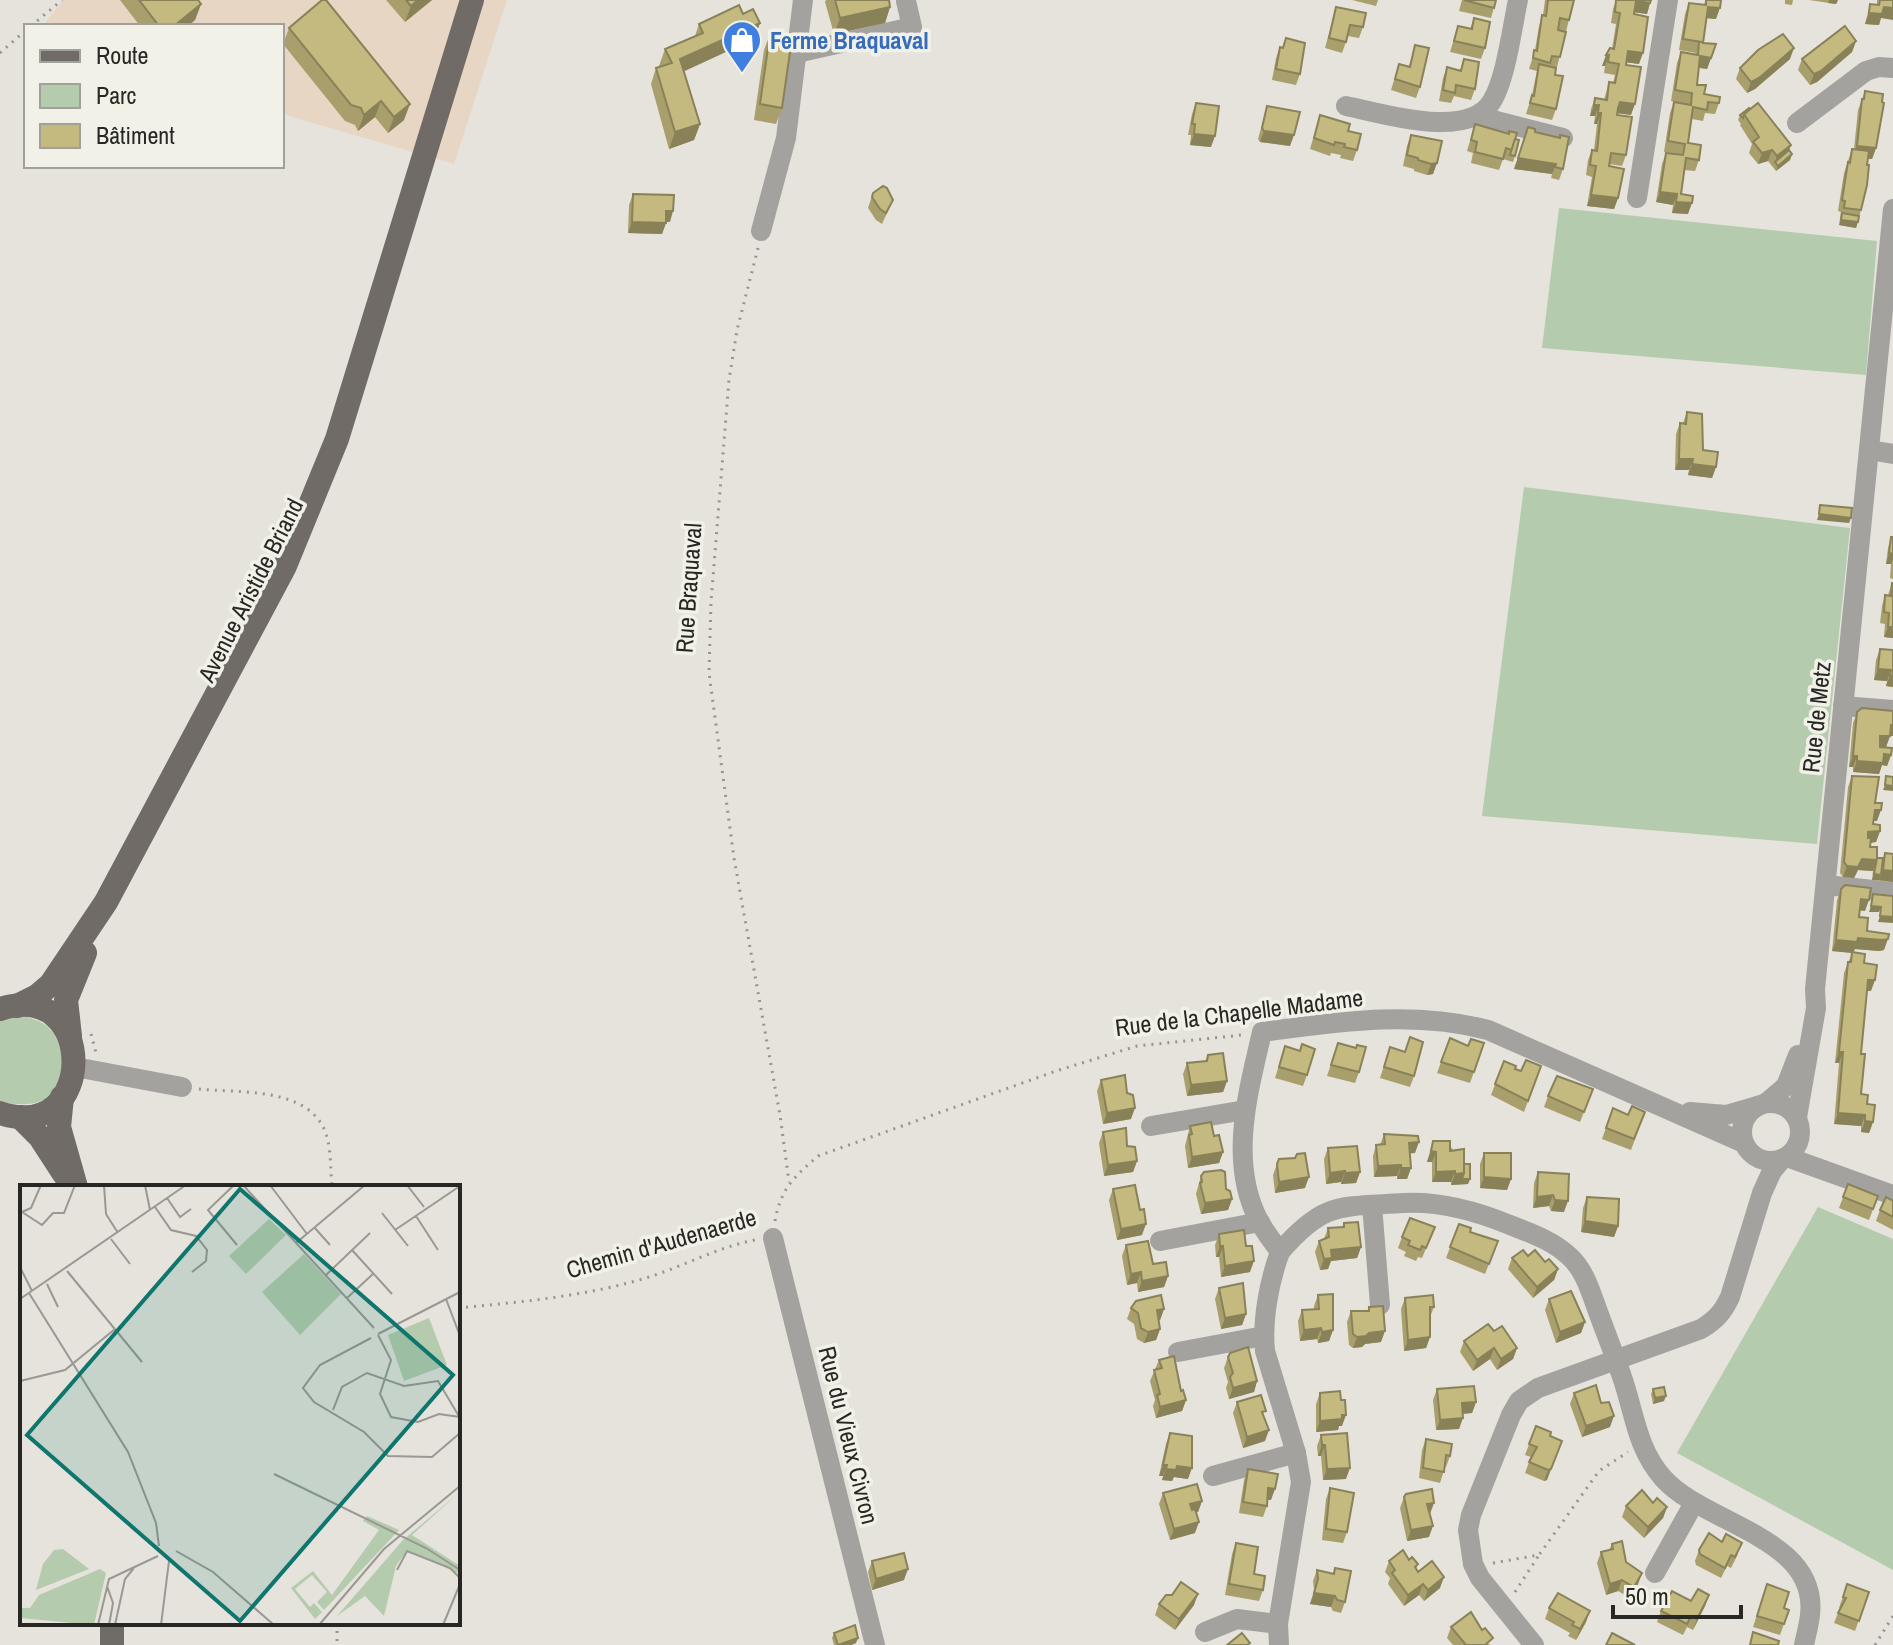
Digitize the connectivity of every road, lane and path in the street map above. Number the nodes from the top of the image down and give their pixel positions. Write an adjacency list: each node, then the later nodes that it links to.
1 (62, 0): 7 (path)
2 (472, 0): 25 (main road, Avenue Aristide Briand)
3 (803, 0): 10 (street)
4 (1518, 0): 13 (street)
5 (1668, 0): 16 (street)
6 (906, 1): 10 (street)
7 (33, 24)
8 (24, 32): 9 (path)
9 (0, 53)
10 (797, 53): 18 (street)
11 (1893, 68): 14 (street)
12 (1346, 106): 13 (street)
13 (1477, 116): 15 (street)
14 (1797, 123)
15 (1563, 138)
16 (1637, 198)
17 (1893, 209): 19 (street, Rue de Metz)
18 (761, 231): 41 (path, Rue Braquaval)
19 (1869, 450): 20 (street); 21 (street, Rue de Metz)
20 (1893, 454)
21 (1843, 706): 22 (street); 23 (street, Rue de Metz)
22 (1893, 710)
23 (1826, 885): 24 (street); 26 (street, Rue de Metz)
24 (1893, 892)
25 (106, 902): 27 (main road, Avenue Aristide Briand); 29 (main road, Avenue Aristide Briand)
26 (1815, 989): 34 (street, Rue de Metz); 37 (street, Rue de Metz)
27 (8, 1008): 29 (main road)
28 (1262, 1032): 33 (street, Rue de la Chapelle Madame); 35 (street); 41 (path, Rue de la Chapelle Madame)
29 (70, 1037): 30 (main road, Avenue Aristide Briand)
30 (75, 1067): 31 (street); 32 (main road)
31 (182, 1087): 44 (path)
32 (62, 1097): 36 (main road); 43 (main road)
33 (1659, 1104): 34 (street, Rue de la Chapelle Madame); 39 (street, Rue de la Chapelle Madame)
34 (1761, 1104): 37 (street); 39 (street)
35 (1245, 1110): 38 (street); 47 (street)
36 (10, 1115): 42 (main road)
37 (1799, 1122): 40 (street); 45 (street)
38 (1151, 1126)
39 (1745, 1145): 40 (street); 51 (street)
40 (1784, 1158): 45 (street); 51 (street)
41 (789, 1182): 48 (path, Chemin d'Audenaerde)
42 (73, 1185)
43 (74, 1185)
44 (332, 1185)
45 (1885, 1192)
46 (1372, 1205): 50 (street); 52 (street); 56 (street)
47 (1260, 1222): 49 (street); 50 (street)
48 (773, 1238): 53 (path, Chemin d'Audenaerde); 68 (street, Rue du Vieux Civron)
49 (1160, 1241)
50 (1280, 1252): 54 (street)
51 (1740, 1261): 56 (street)
52 (1380, 1305)
53 (460, 1308)
54 (1264, 1336): 55 (street); 58 (street)
55 (1178, 1352)
56 (1616, 1360): 57 (street); 62 (street)
57 (1642, 1446): 60 (street); 61 (path)
58 (1296, 1453): 59 (street); 67 (street)
59 (1213, 1476)
60 (1694, 1503): 63 (street); 70 (street)
61 (1539, 1555): 62 (path); 64 (path)
62 (1474, 1567): 64 (street)
63 (1655, 1573)
64 (1505, 1609): 69 (street)
65 (1893, 1616): 71 (path)
66 (1205, 1632): 67 (street)
67 (1279, 1635)
68 (875, 1645)
69 (1534, 1645)
70 (1804, 1645)
71 (1875, 1645)

